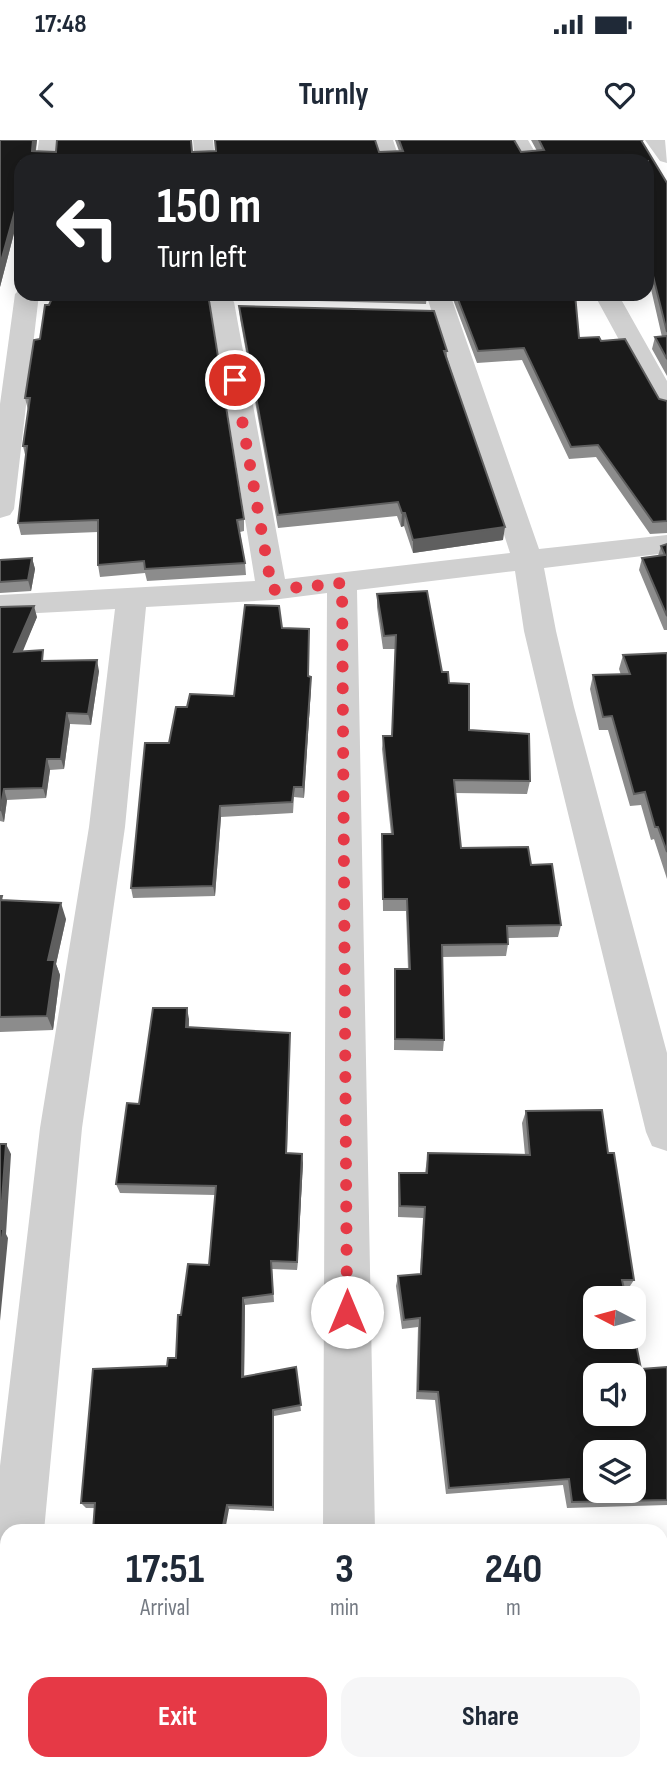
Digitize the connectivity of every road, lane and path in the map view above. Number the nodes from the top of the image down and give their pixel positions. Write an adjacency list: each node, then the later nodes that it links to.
1 (655, 140): 2 (street)
2 (667, 157)
3 (26, 301): 8 (street)
4 (610, 301): 7 (street)
5 (229, 302): 12 (street)
6 (434, 308): 10 (street)
7 (667, 404)
8 (0, 509)
9 (667, 544): 10 (street)
10 (528, 561): 11 (street); 15 (street)
11 (342, 583): 12 (street); 17 (street)
12 (272, 590): 13 (street)
13 (132, 598): 14 (street); 16 (street)
14 (0, 605)
15 (667, 1132)
16 (19, 1524)
17 (349, 1524)

